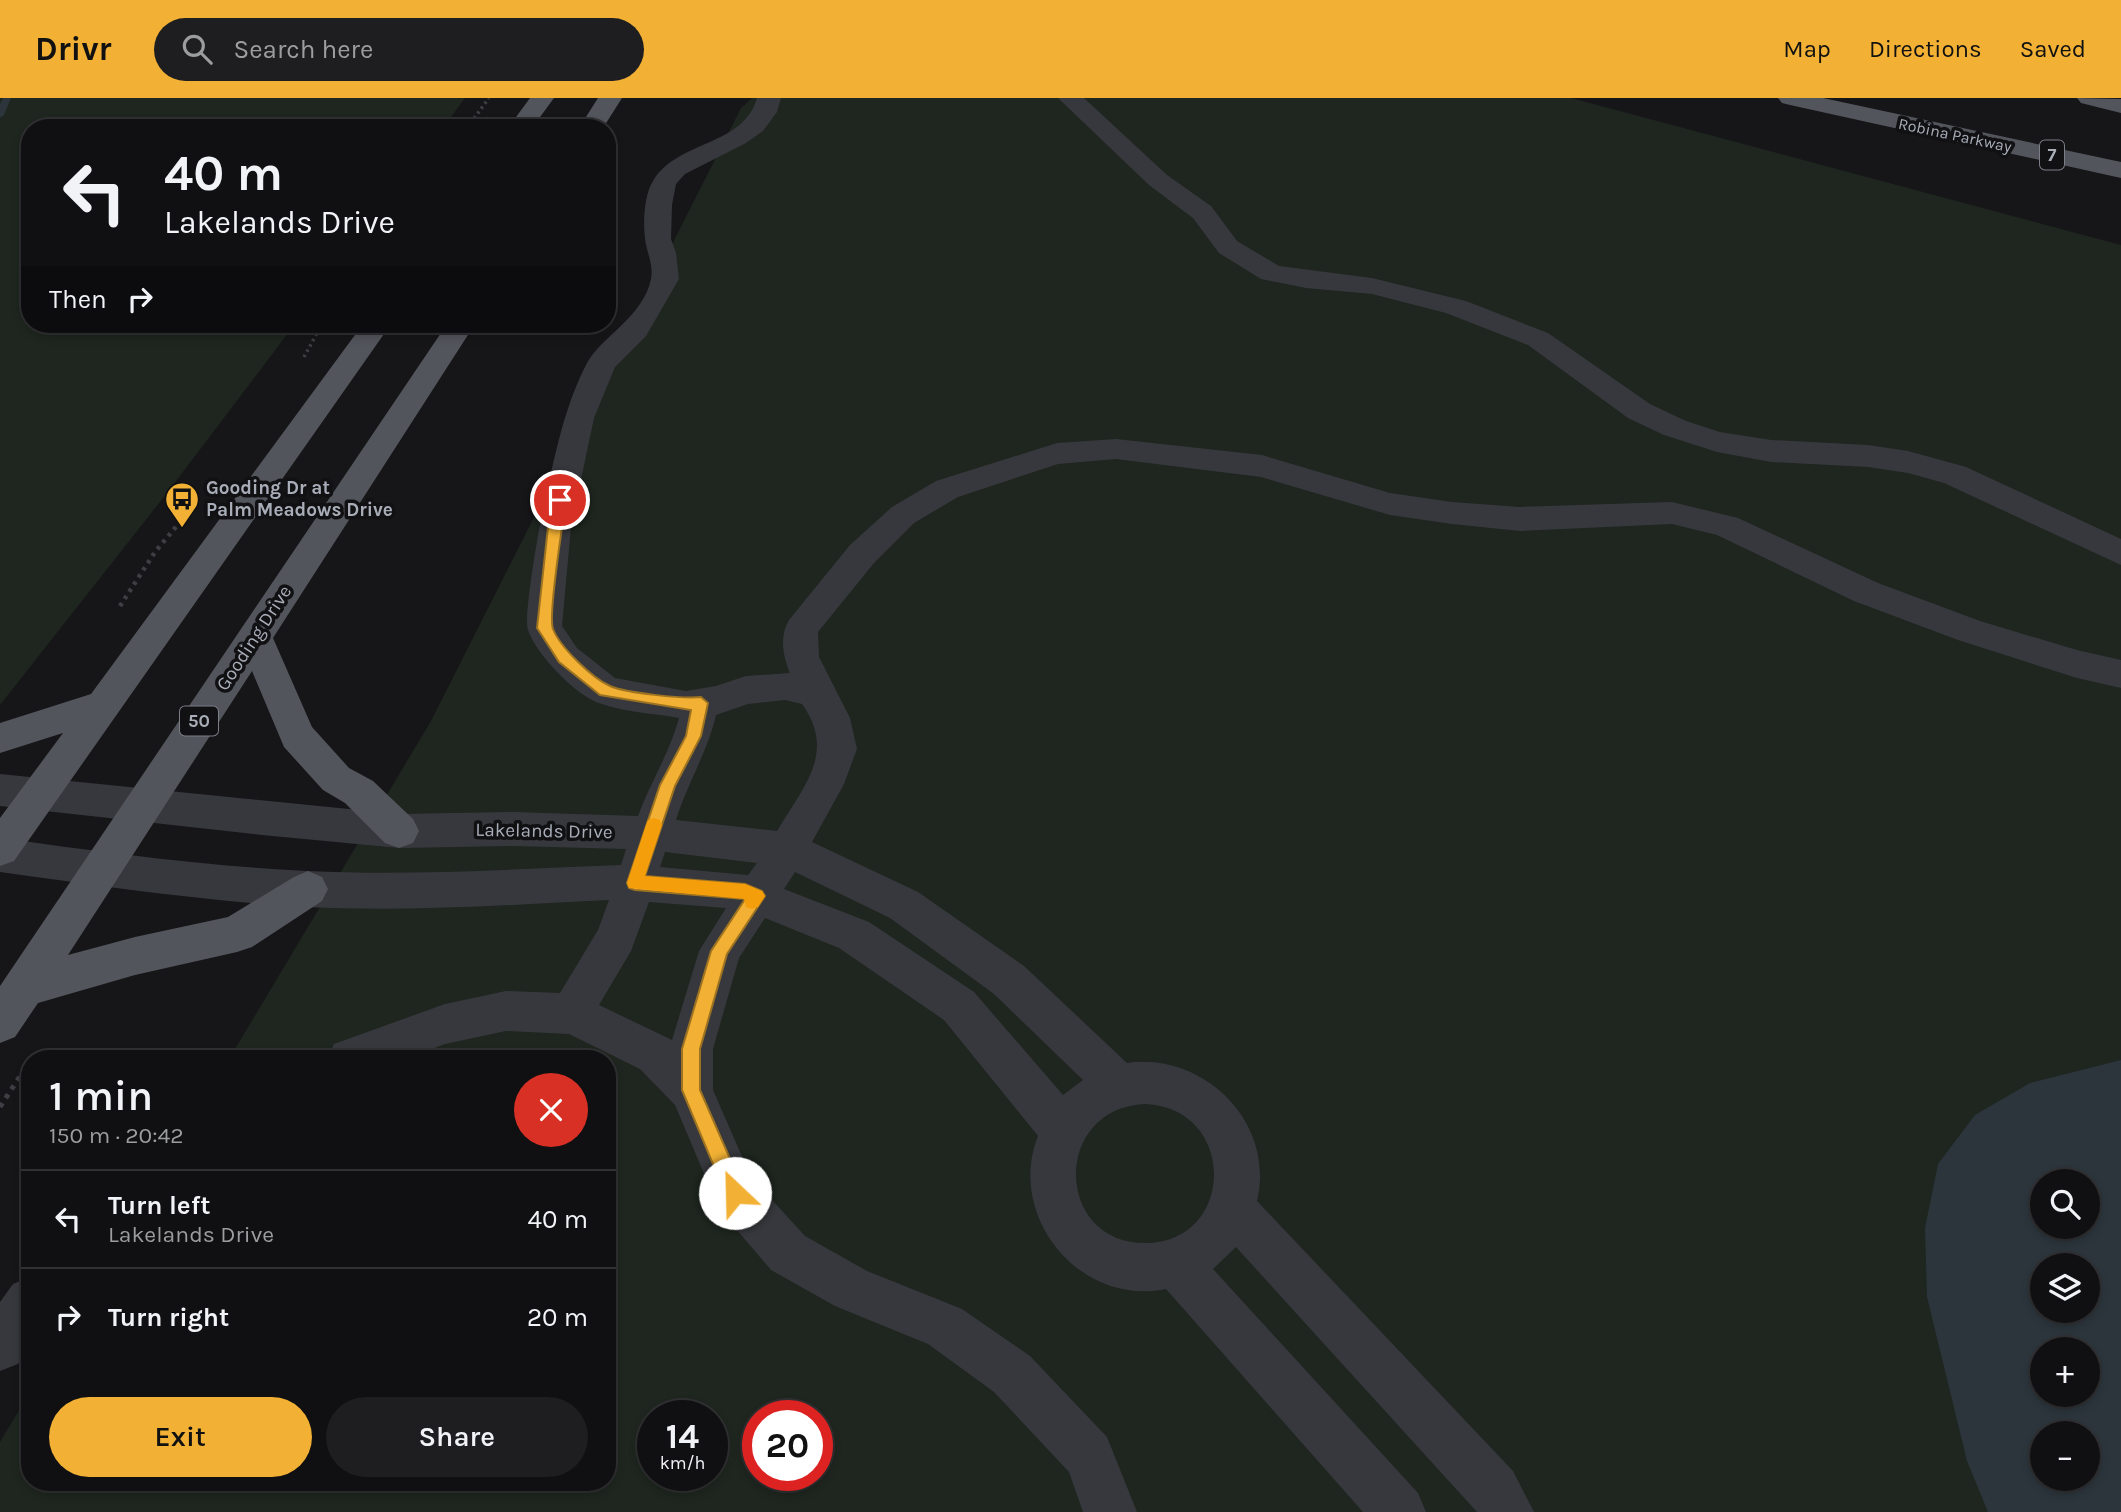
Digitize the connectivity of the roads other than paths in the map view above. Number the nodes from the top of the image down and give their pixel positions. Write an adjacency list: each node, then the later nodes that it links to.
1 (542, 98): 8 (main road)
2 (610, 98): 9 (main road)
3 (769, 98): 17 (street)
4 (1069, 98): 13 (street)
5 (1790, 98): 10 (main road, Robina Parkway / 7)
6 (2089, 98): 7 (main road)
7 (2121, 106)
8 (527, 119)
9 (597, 119)
10 (2121, 170)
11 (371, 333): 18 (main road)
12 (455, 333): 15 (main road, Gooding Drive / 50)
13 (2121, 553)
14 (801, 629): 16 (street); 17 (street); 19 (street)
15 (255, 637): 23 (main road, Gooding Drive / 50); 24 (main road)
16 (2121, 674)
17 (709, 701): 19 (street); 25 (street)
18 (103, 705): 20 (main road); 22 (main road)
19 (832, 718): 26 (street)
20 (0, 738)
21 (0, 790): 22 (street, Lakelands Drive)
22 (38, 793): 23 (street, Lakelands Drive); 27 (main road)
23 (144, 806): 24 (street, Lakelands Drive); 28 (main road, Gooding Drive / 50)
24 (399, 831): 25 (street, Lakelands Drive)
25 (651, 834): 26 (street, Lakelands Drive); 29 (street)
26 (787, 849): 31 (street); 38 (street, Lakelands Drive)
27 (0, 852): 28 (street)
28 (104, 870): 30 (street); 32 (main road, Gooding Drive / 50)
29 (635, 883): 30 (street); 31 (street); 34 (street)
30 (308, 889): 32 (main road)
31 (756, 896): 33 (street); 40 (street)
32 (24, 987): 35 (main road, Gooding Drive / 50)
33 (705, 1009): 36 (street); 39 (street)
34 (571, 1014): 36 (street); 37 (street)
35 (0, 1023)
36 (614, 1032): 39 (street)
37 (374, 1050)
38 (1118, 1084): 40 (street); 41 (street)
39 (691, 1090): 45 (street)
40 (1062, 1129): 42 (street)
41 (1233, 1209): 42 (street); 47 (street)
42 (1176, 1264): 46 (street)
43 (21, 1314): 44 (street)
44 (0, 1346)
45 (1110, 1512)
46 (1399, 1512)
47 (1507, 1512)

